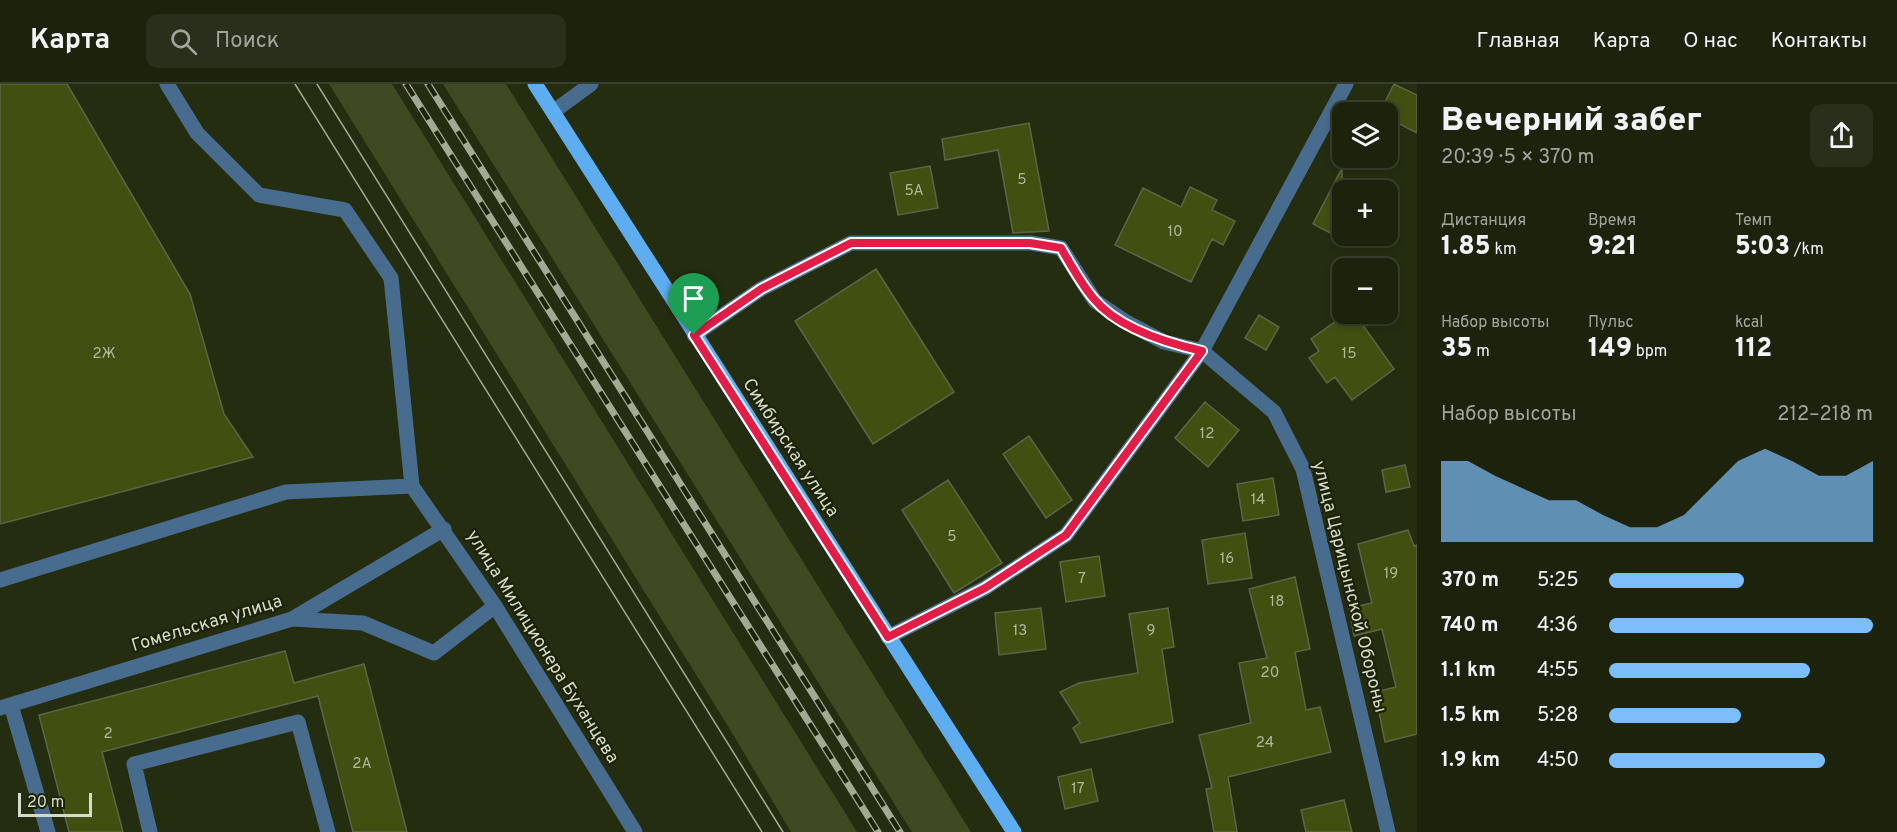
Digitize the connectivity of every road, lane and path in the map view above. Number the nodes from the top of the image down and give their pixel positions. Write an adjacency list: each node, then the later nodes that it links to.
1 (167, 84): 8 (street)
2 (535, 84): 5 (main road, Симбирская улица)
3 (591, 84): 5 (street)
4 (1346, 84): 7 (street)
5 (554, 112): 6 (main road, Симбирская улица)
6 (694, 335): 7 (street); 13 (main road, Симбирская улица)
7 (1202, 351): 13 (street); 20 (street, улица Царицынской Обороны)
8 (412, 486): 9 (street, улица Милиционера Буханцева); 10 (street)
9 (444, 529): 11 (street, улица Милиционера Буханцева); 12 (street, Гомельская улица)
10 (0, 580)
11 (495, 606): 12 (street); 18 (street, улица Милиционера Буханцева)
12 (292, 620): 14 (street, Гомельская улица)
13 (888, 637): 19 (main road, Симбирская улица)
14 (6, 707): 15 (street)
15 (48, 832)
16 (150, 832): 17 (street)
17 (328, 832)
18 (635, 832)
19 (1014, 832)
20 (1389, 832)

